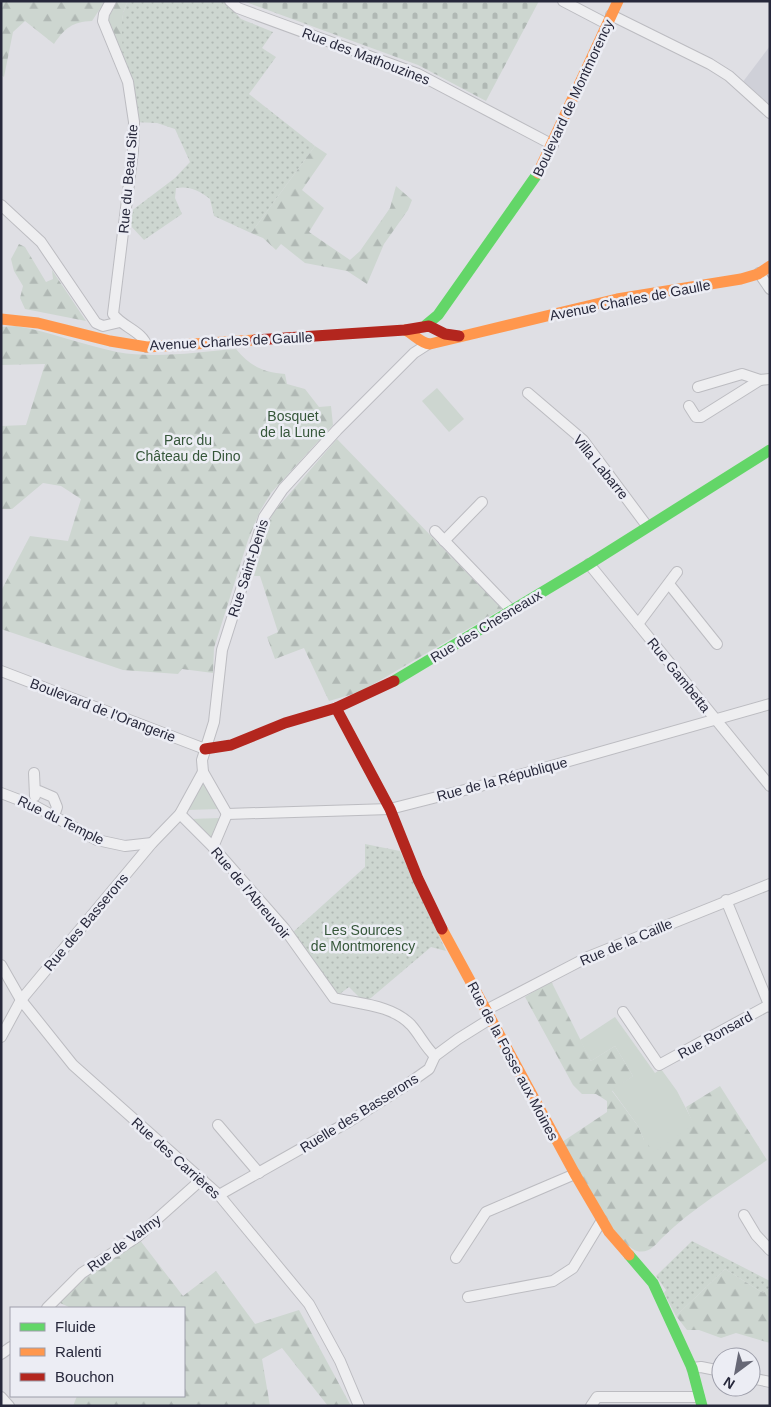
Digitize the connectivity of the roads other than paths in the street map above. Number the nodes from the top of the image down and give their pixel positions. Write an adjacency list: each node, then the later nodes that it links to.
1 (111, 1): 13 (street, Rue du Beau Site)
2 (230, 1): 7 (street, Rue des Mathouzines)
3 (563, 1): 5 (street)
4 (618, 1): 5 (street, Boulevard de Montmorency)
5 (609, 20): 6 (street); 7 (street, Boulevard de Montmorency)
6 (770, 113)
7 (553, 144): 14 (street, Boulevard de Montmorency)
8 (1, 205): 13 (street)
9 (770, 266): 10 (street, Avenue Charles de Gaulle)
10 (759, 273): 11 (street); 14 (street, Avenue Charles de Gaulle)
11 (770, 289)
12 (1, 319): 15 (street, Avenue Charles de Gaulle)
13 (120, 322): 15 (street)
14 (426, 334): 15 (street, Avenue Charles de Gaulle); 35 (street, Rue Saint-Denis)
15 (147, 347)
16 (765, 380): 17 (street); 19 (street)
17 (698, 387)
18 (528, 393): 22 (street, Villa Labarre)
19 (689, 406)
20 (770, 450): 22 (street, Rue des Chesneaux)
21 (482, 502): 24 (street)
22 (647, 526): 25 (street, Rue des Chesneaux)
23 (435, 532): 24 (street)
24 (444, 541): 28 (street)
25 (589, 564): 28 (street, Rue des Chesneaux); 29 (street, Rue Gambetta)
26 (676, 572): 27 (street)
27 (669, 584): 29 (street); 30 (street)
28 (511, 610): 33 (street, Rue des Chesneaux)
29 (638, 624): 34 (street, Rue Gambetta)
30 (717, 644)
31 (1, 671): 35 (street, Boulevard de l'Orangerie)
32 (770, 704): 34 (street, Rue de la République)
33 (336, 708): 35 (street, Rue des Chesneaux); 42 (street, Rue de la Fosse aux Moines)
34 (715, 719): 38 (street, Rue Gambetta); 42 (street, Rue de la République)
35 (205, 749): 36 (street)
36 (203, 772): 43 (street, Rue des Basserons); 44 (street)
37 (34, 773): 40 (street)
38 (770, 786)
39 (1, 792): 41 (street, Rue du Temple)
40 (35, 793): 41 (street); 45 (street)
41 (35, 806): 45 (street, Rue du Temple)
42 (390, 809): 44 (street, Rue de la République); 55 (street, Rue de la Fosse aux Moines)
43 (180, 814): 46 (street, Rue des Basserons); 47 (street, Rue de l'Abreuvoir)
44 (227, 814): 47 (street)
45 (54, 816): 46 (street, Rue du Temple)
46 (152, 843): 52 (street, Rue des Basserons)
47 (213, 847): 57 (street, Rue de l'Abreuvoir)
48 (770, 884): 49 (street, Rue de la Caille)
49 (726, 900): 53 (street); 55 (street, Rue de la Caille)
50 (1, 965): 51 (street, Rue des Carrières)
51 (5, 977): 52 (street, Rue des Carrières)
52 (21, 1000): 56 (street, Rue des Basserons); 61 (street, Rue des Carrières)
53 (769, 1006): 54 (street, Rue Ronsard)
54 (623, 1012)
55 (488, 1014): 57 (street, Ruelle des Basserons); 60 (street, Rue de la Fosse aux Moines)
56 (1, 1037)
57 (436, 1056): 59 (street, Ruelle des Basserons)
58 (218, 1125): 59 (street)
59 (258, 1173): 62 (street, Ruelle des Basserons)
60 (575, 1174): 64 (street, Rue de la Fosse aux Moines); 66 (street)
61 (202, 1179): 62 (street, Rue des Carrières); 68 (street, Rue de Valmy)
62 (218, 1195): 74 (street, Rue des Carrières)
63 (744, 1215): 65 (street)
64 (602, 1220): 67 (street); 69 (street, Rue de la Fosse aux Moines)
65 (770, 1250)
66 (456, 1258)
67 (468, 1297)
68 (48, 1307)
69 (692, 1368): 70 (street); 72 (street, Rue de la Fosse aux Moines)
70 (711, 1368)
71 (1, 1397): 73 (street)
72 (701, 1401): 75 (street)
73 (9, 1406)
74 (359, 1406)
75 (591, 1406)

